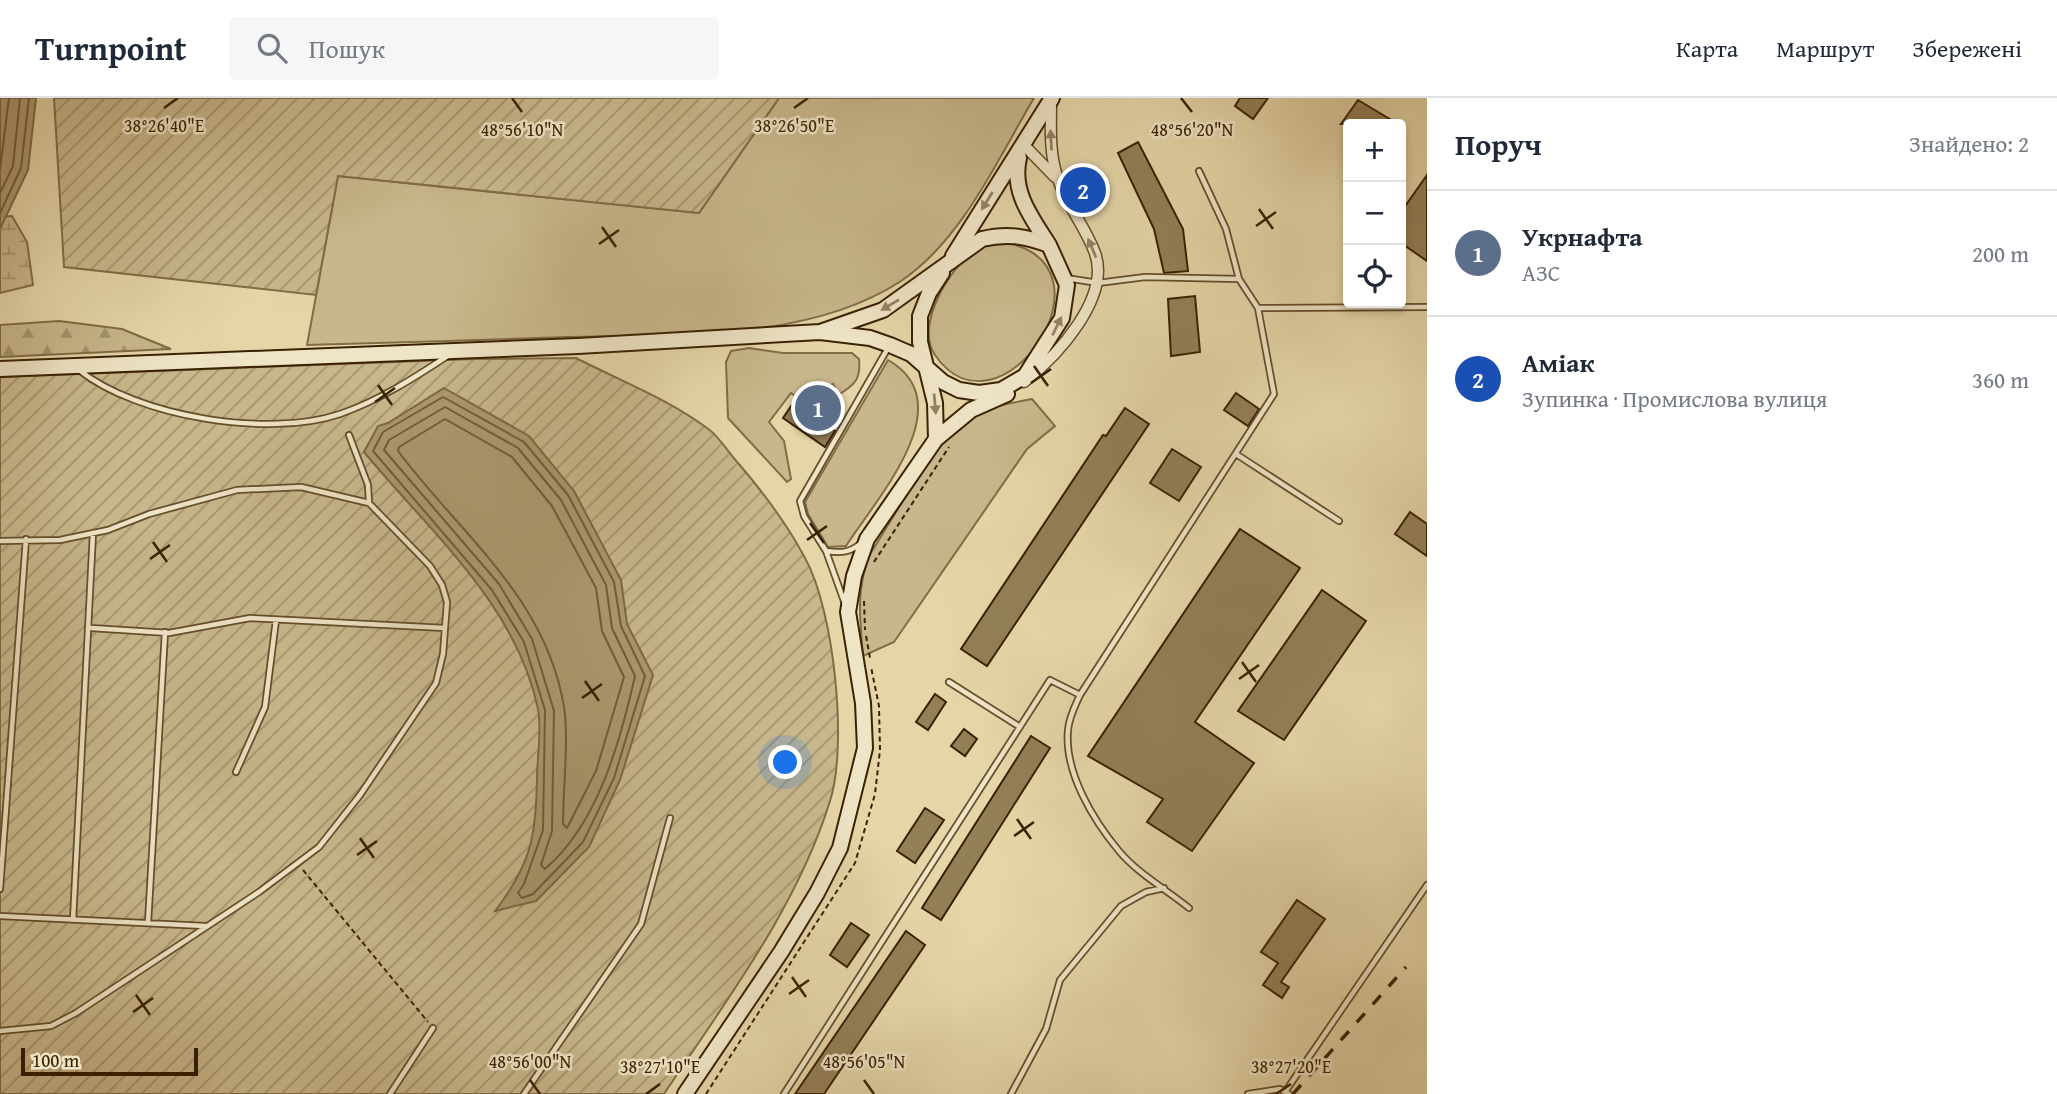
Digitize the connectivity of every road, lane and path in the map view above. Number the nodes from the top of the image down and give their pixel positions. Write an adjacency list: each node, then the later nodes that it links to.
1 (1051, 99): 2 (main road); 4 (street, one-way to 1)
2 (1023, 144): 4 (street); 5 (main road); 6 (main road, one-way to 6)
3 (1199, 171): 8 (lane)
4 (1058, 180): 9 (street, one-way to 4)
5 (1049, 245): 6 (main road); 7 (main road)
6 (946, 266): 12 (main road, one-way to 12); 17 (main road)
7 (1065, 278): 9 (lane); 18 (main road, one-way to 7)
8 (1239, 279): 9 (lane); 11 (lane)
9 (1098, 283): 18 (street)
10 (1427, 307): 11 (lane)
11 (1258, 308): 21 (lane)
12 (820, 332): 13 (main road); 14 (main road)
13 (890, 345): 17 (main road); 28 (lane)
14 (455, 351): 15 (main road); 15 (lane)
15 (75, 366): 16 (main road)
16 (0, 369)
17 (929, 370): 18 (main road); 20 (main road, one-way to 20)
18 (1023, 380): 20 (main road)
19 (349, 435): 22 (lane)
20 (936, 439): 26 (main road)
21 (1236, 454): 23 (lane); 35 (lane)
22 (369, 503): 24 (lane); 32 (lane)
23 (1339, 522)
24 (93, 533): 25 (lane); 31 (lane)
25 (26, 539): 27 (lane); 42 (lane)
26 (867, 539): 28 (lane); 29 (main road)
27 (0, 541)
28 (826, 551): 29 (lane)
29 (848, 612): 53 (main road)
30 (276, 620): 32 (lane); 33 (lane); 37 (lane)
31 (91, 628): 33 (lane); 45 (lane)
32 (445, 628): 39 (lane)
33 (165, 632): 46 (lane)
34 (949, 682): 36 (lane)
35 (1080, 695): 36 (lane); 41 (lane)
36 (1020, 727): 54 (lane)
37 (236, 772)
38 (670, 818): 52 (lane)
39 (297, 863): 47 (lane); 48 (path)
40 (1427, 884): 50 (lane)
41 (1164, 888): 43 (lane); 55 (lane)
42 (0, 889)
43 (1189, 908)
44 (0, 916): 45 (lane)
45 (73, 920): 46 (lane)
46 (148, 923): 47 (lane)
47 (207, 926): 49 (lane)
48 (433, 1028): 51 (lane)
49 (0, 1031)
50 (1287, 1093): 56 (lane)
51 (390, 1094)
52 (524, 1094)
53 (685, 1094)
54 (784, 1094)
55 (1011, 1094)
56 (1248, 1094)

